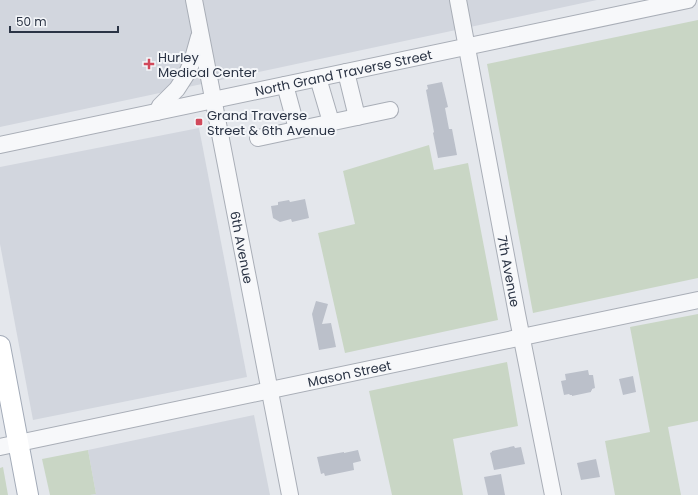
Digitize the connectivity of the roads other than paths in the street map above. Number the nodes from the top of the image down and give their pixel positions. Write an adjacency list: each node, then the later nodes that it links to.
1 (194, 0): 4 (street, 6th Avenue)
2 (458, 0): 5 (street, 7th Avenue)
3 (688, 0): 5 (street, North Grand Traverse Street)
4 (200, 34): 9 (street, 6th Avenue); 11 (street)
5 (467, 47): 6 (street, North Grand Traverse Street); 18 (street, 7th Avenue)
6 (346, 72): 7 (street, North Grand Traverse Street); 12 (street)
7 (318, 78): 8 (street, North Grand Traverse Street); 13 (street)
8 (285, 85): 9 (street, North Grand Traverse Street); 14 (street)
9 (213, 100): 11 (street, North Grand Traverse Street); 20 (street, 6th Avenue)
10 (390, 110): 12 (street)
11 (157, 112): 16 (street, North Grand Traverse Street)
12 (357, 117): 13 (street)
13 (331, 122): 14 (street)
14 (297, 129): 15 (street)
15 (258, 138)
16 (0, 145)
17 (698, 300): 18 (street, Mason Street)
18 (522, 337): 20 (street, Mason Street); 24 (street, 7th Avenue)
19 (0, 346): 21 (main road)
20 (269, 390): 21 (street, Mason Street); 23 (street, 6th Avenue)
21 (9, 445): 22 (main road)
22 (28, 495)
23 (290, 495)
24 (553, 495)

